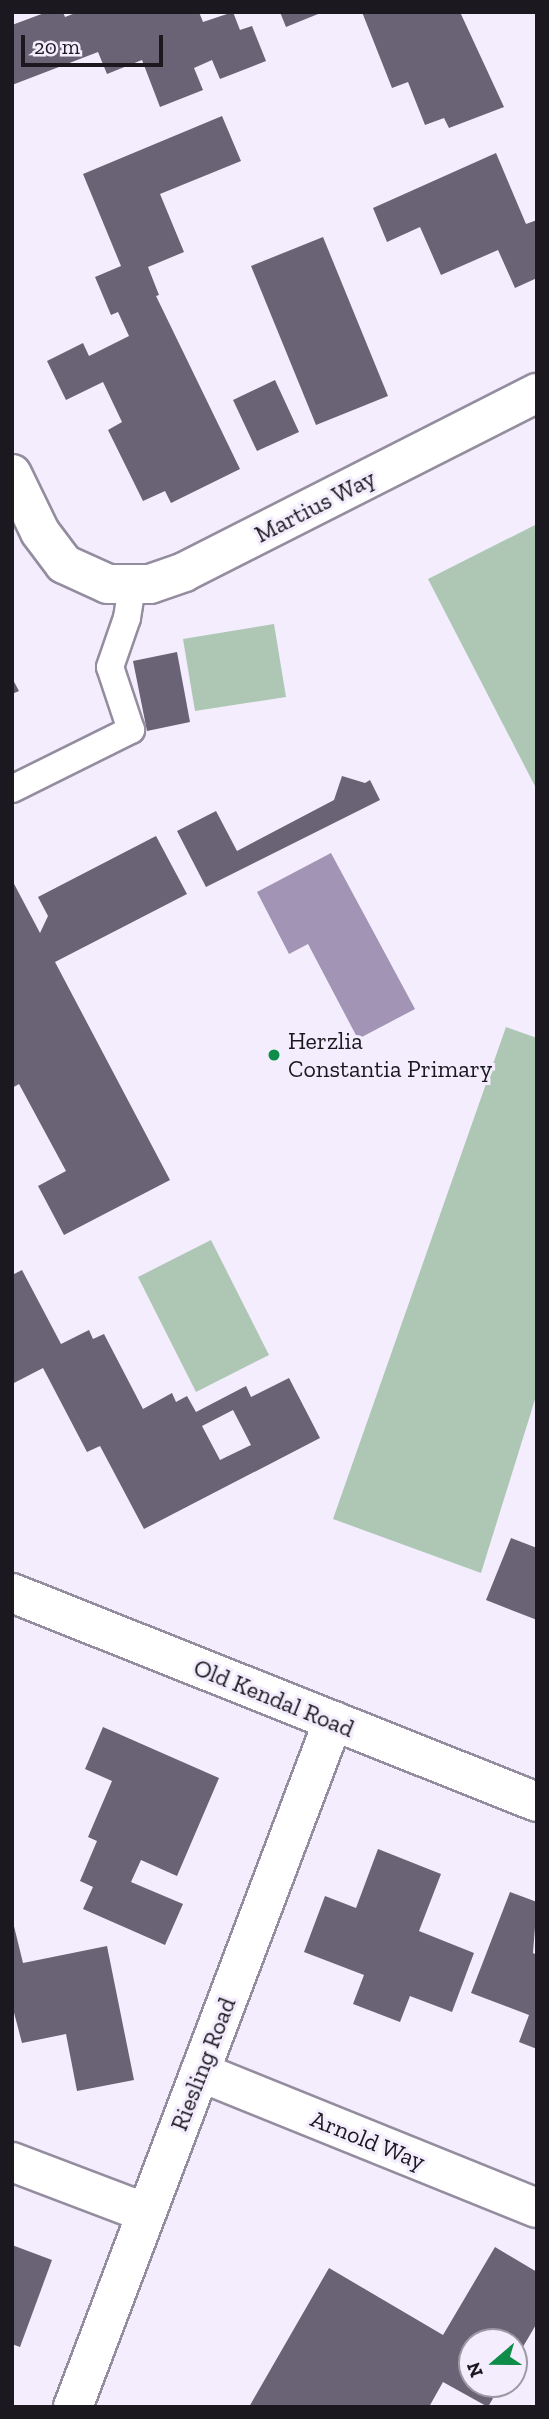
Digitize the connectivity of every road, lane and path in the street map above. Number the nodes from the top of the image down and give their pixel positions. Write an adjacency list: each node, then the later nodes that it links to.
1 (537, 393): 3 (street, Martius Way)
2 (12, 474): 3 (street, Martius Way)
3 (132, 586): 4 (lane)
4 (12, 789)
5 (12, 1593): 6 (street, Old Kendal Road)
6 (332, 1721): 7 (street, Old Kendal Road); 8 (street, Riesling Road)
7 (537, 1802)
8 (200, 2073): 10 (street, Arnold Way); 11 (street, Riesling Road)
9 (12, 2162): 11 (street)
10 (537, 2208)
11 (146, 2213): 12 (street, Riesling Road)
12 (73, 2407)

